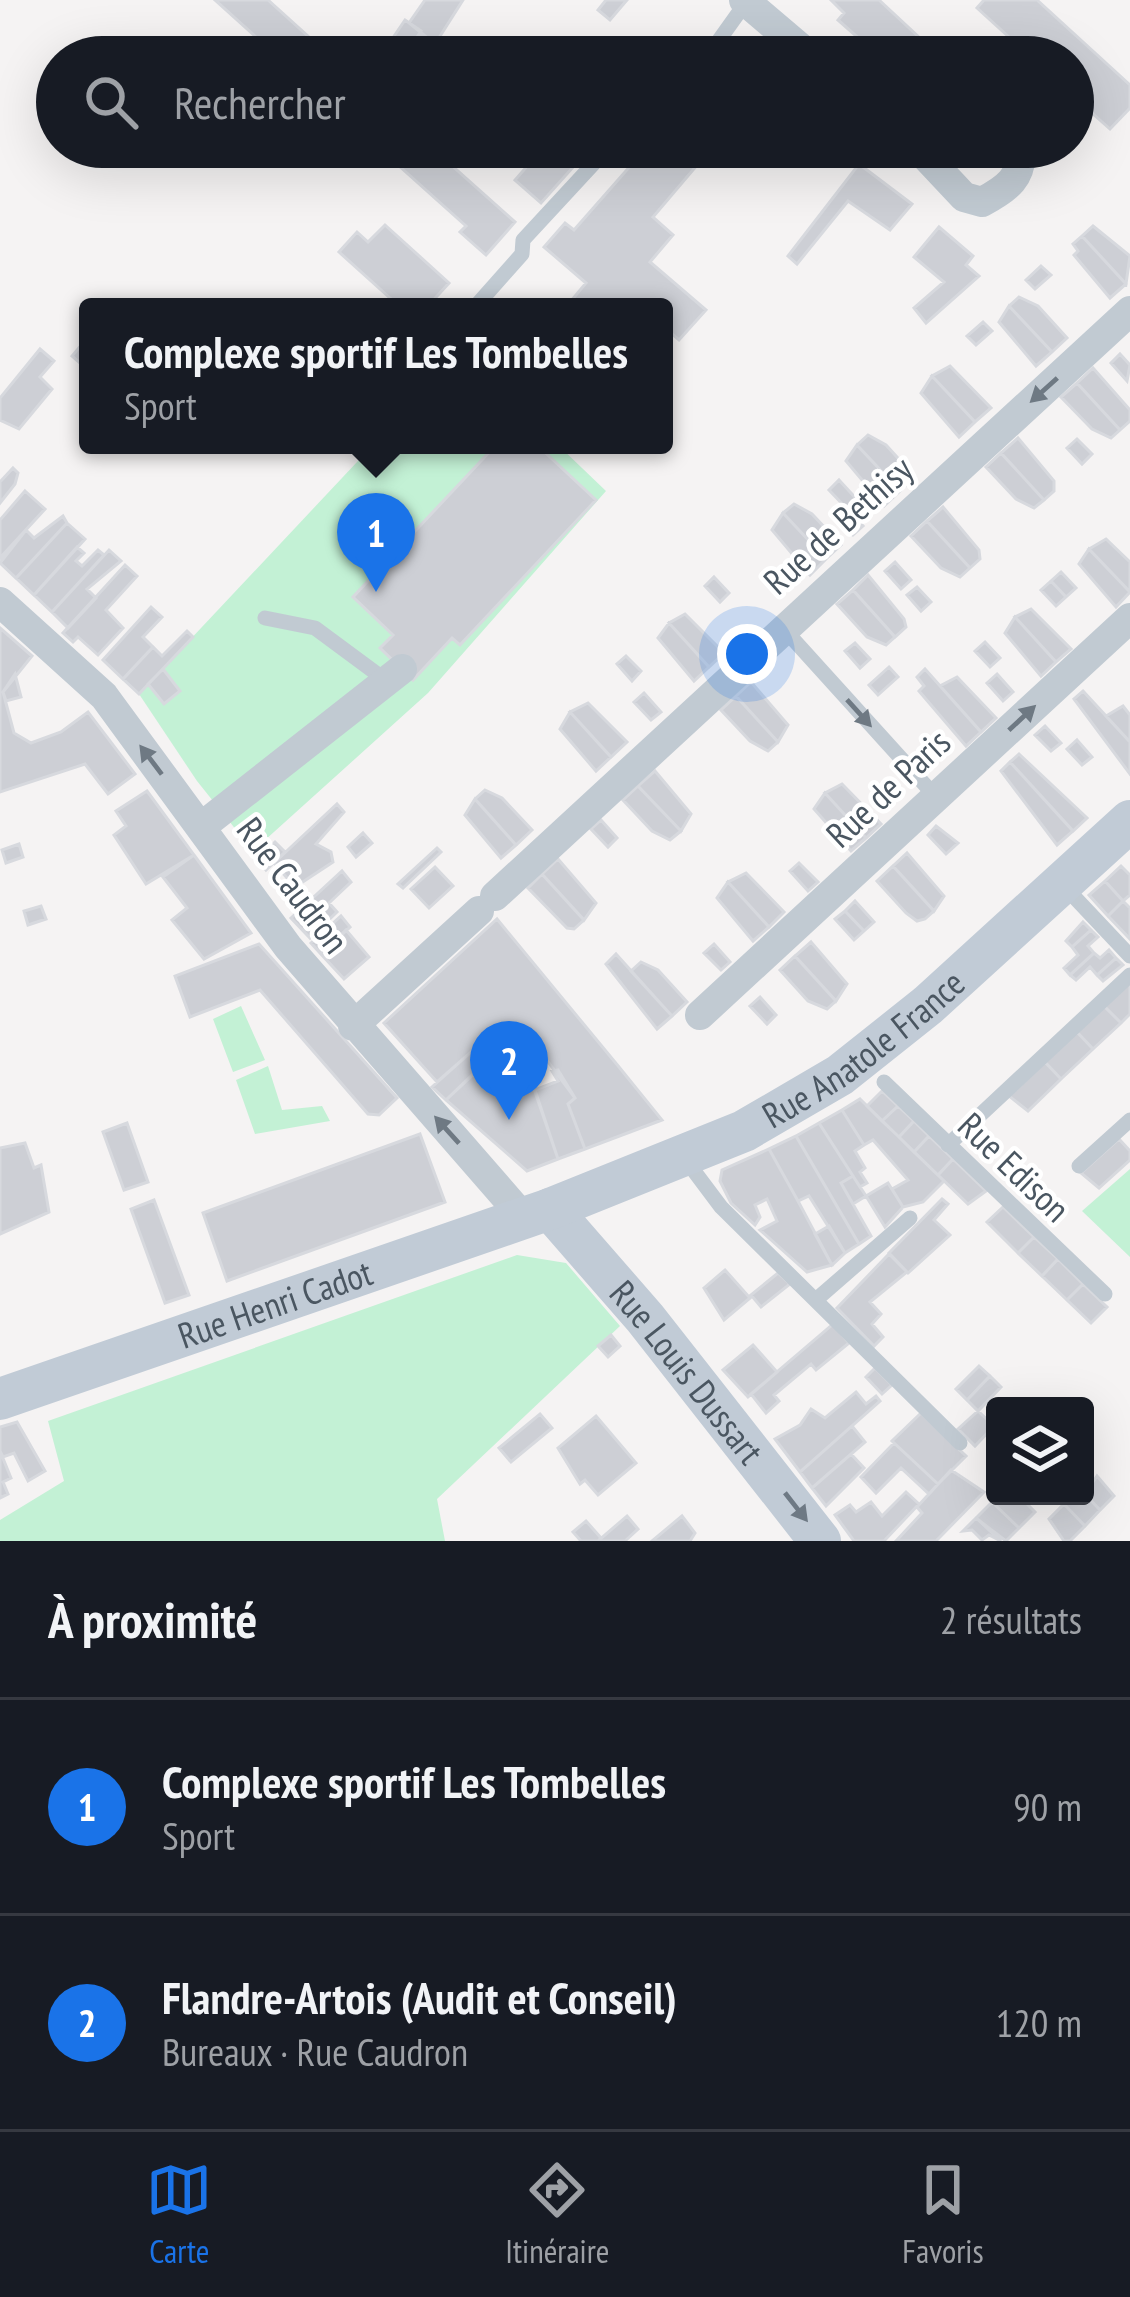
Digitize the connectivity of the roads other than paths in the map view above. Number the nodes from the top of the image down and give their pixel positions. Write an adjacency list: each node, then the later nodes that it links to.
1 (746, 1): 2 (lane); 3 (street)
2 (722, 36)
3 (787, 36)
4 (589, 168): 7 (lane)
5 (937, 168): 6 (street)
6 (1019, 168)
7 (483, 298)
8 (1130, 310): 12 (street, Rue de Bethisy, one-way to 12)
9 (0, 602): 15 (street, Rue Caudron, one-way to 9)
10 (265, 618): 13 (lane)
11 (1130, 618): 14 (street, Rue de Paris, one-way to 11)
12 (783, 628): 14 (lane, one-way to 14); 21 (street, Rue de Bethisy)
13 (395, 675): 15 (street)
14 (935, 796): 20 (street, Rue de Paris)
15 (201, 827): 21 (street, Rue Caudron)
16 (1121, 836): 17 (main road, Rue Anatole France)
17 (1062, 884): 18 (lane); 25 (main road, Rue Anatole France)
18 (1130, 956)
19 (1130, 975): 24 (lane)
20 (700, 1015)
21 (353, 1026): 27 (street, Rue Caudron, one-way to 21)
22 (884, 1082): 24 (lane, Rue Edison)
23 (1130, 1120): 26 (lane)
24 (948, 1145): 29 (lane, Rue Edison)
25 (683, 1156): 27 (main road, Rue Anatole France); 30 (lane)
26 (1078, 1166)
27 (537, 1213): 31 (main road, Rue Henri Cadot); 33 (main road, Rue Louis Dussart, one-way to 33)
28 (910, 1218): 30 (lane)
29 (1105, 1294)
30 (818, 1298): 32 (lane)
31 (0, 1399)
32 (960, 1443)
33 (820, 1541)

